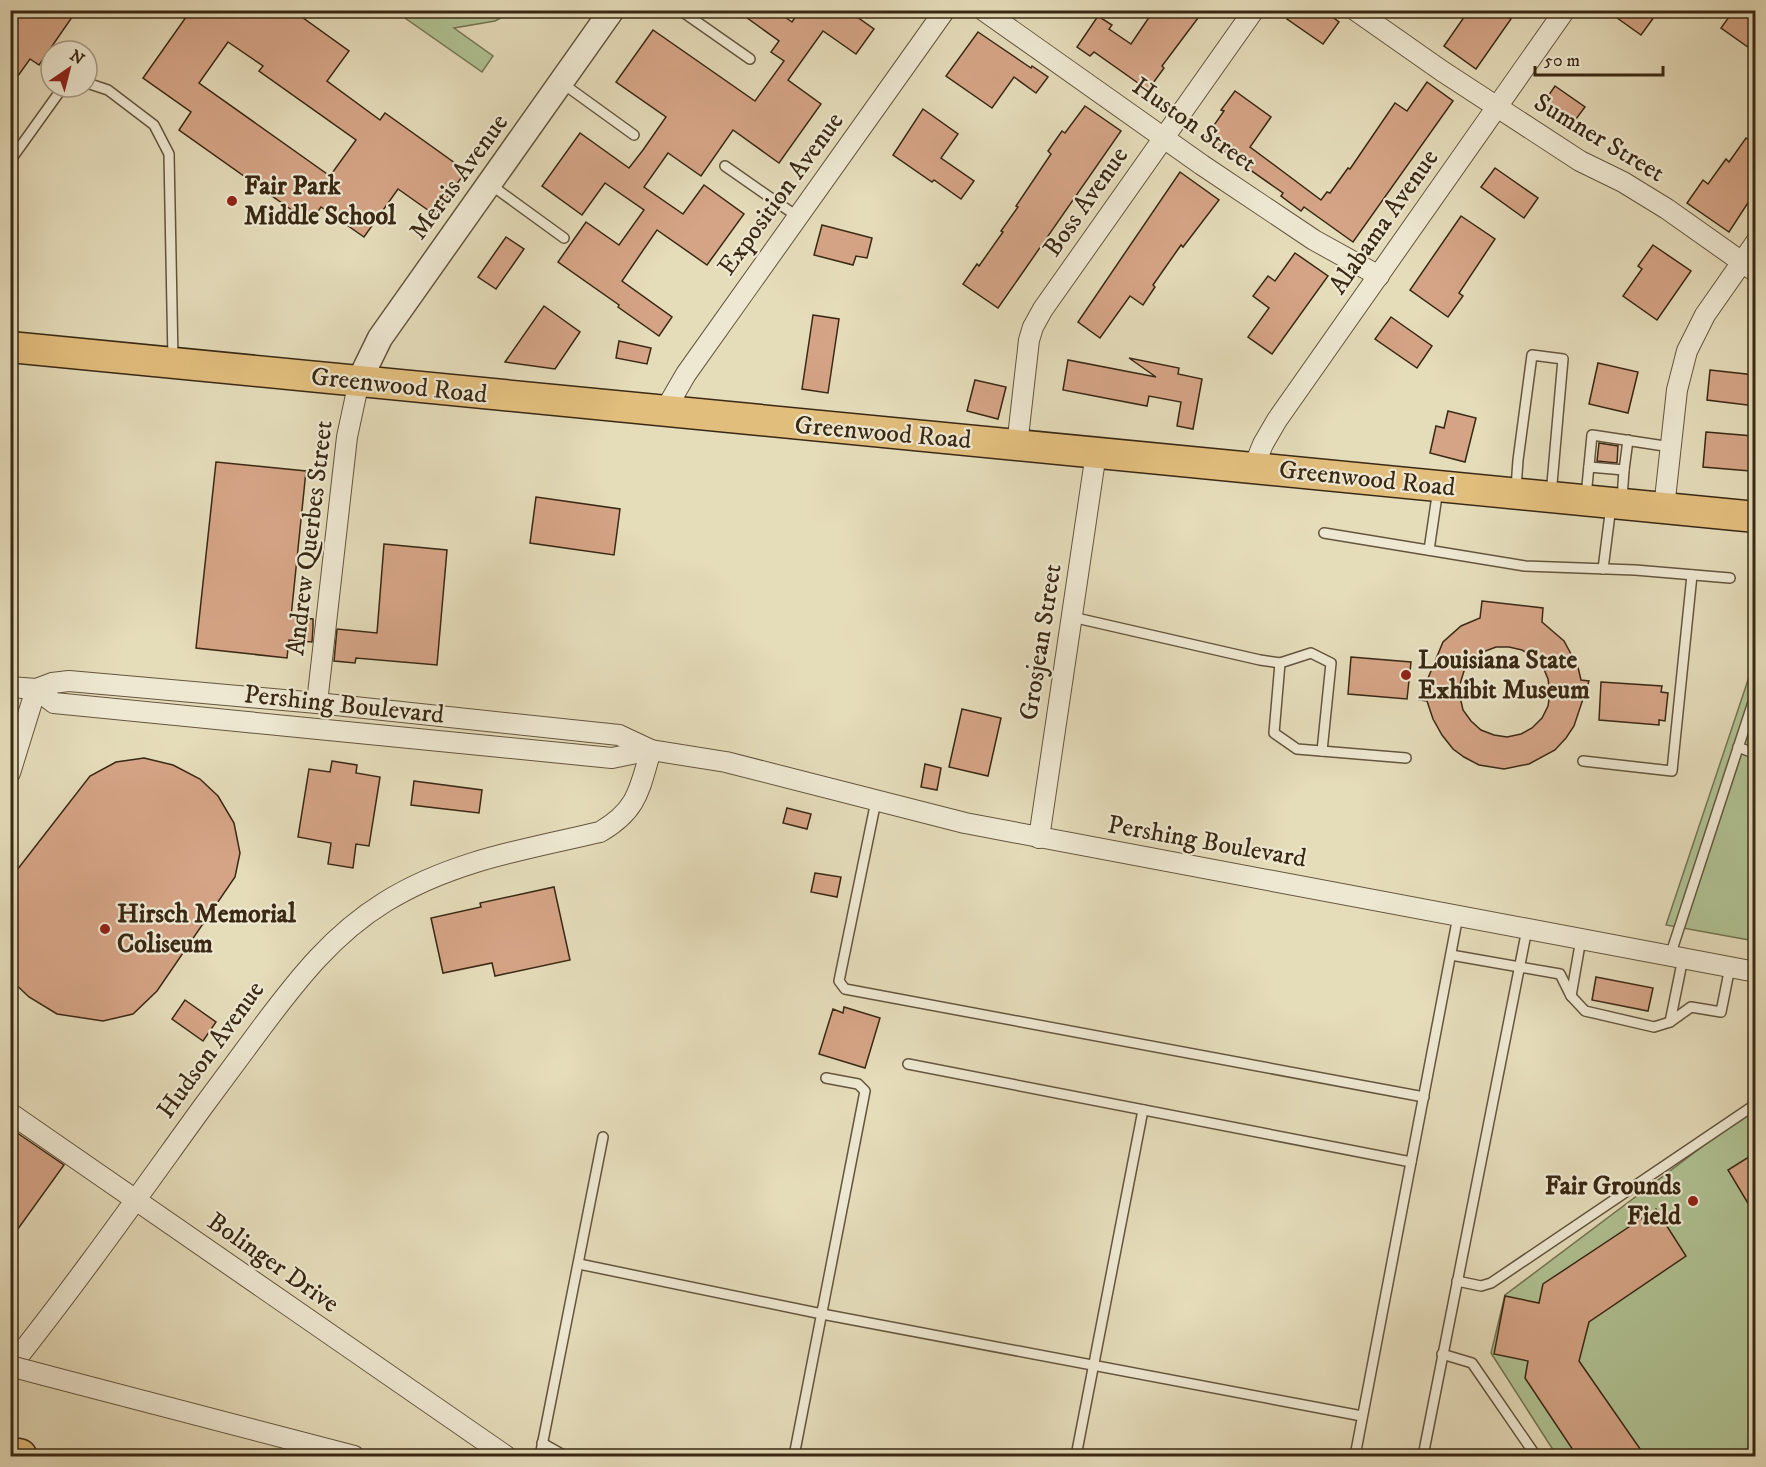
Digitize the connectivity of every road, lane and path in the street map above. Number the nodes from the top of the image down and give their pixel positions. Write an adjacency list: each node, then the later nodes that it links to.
1 (612, 10): 9 (street, Mertis Avenue)
2 (680, 10): 8 (lane)
3 (945, 10): 18 (street, Exposition Avenue)
4 (983, 10): 14 (street, Huston Street)
5 (1254, 10): 14 (street, Boss Avenue)
6 (1355, 10): 12 (street, Sumner Street)
7 (1565, 10): 12 (street, Alabama Avenue)
8 (750, 59)
9 (562, 83): 13 (lane); 17 (street, Mertis Avenue)
10 (99, 87): 24 (lane)
11 (54, 99): 15 (lane)
12 (1497, 107): 21 (street, Sumner Street); 22 (street, Alabama Avenue)
13 (634, 135)
14 (1164, 138): 22 (street, Huston Street); 28 (street, Boss Avenue)
15 (10, 161)
16 (725, 166): 18 (lane)
17 (489, 183): 19 (lane); 25 (street, Mertis Avenue)
18 (798, 218): 26 (street, Exposition Avenue)
19 (564, 238)
20 (1755, 242): 21 (street)
21 (1749, 267): 29 (street)
22 (1379, 276): 32 (street, Alabama Avenue)
23 (10, 347): 24 (main road, Greenwood Road)
24 (173, 364): 25 (main road, Greenwood Road)
25 (359, 381): 26 (main road, Greenwood Road); 50 (street, Andrew Querbes Street)
26 (664, 412): 28 (main road, Greenwood Road)
27 (1628, 440): 29 (lane); 31 (lane); 33 (lane)
28 (1017, 446): 30 (main road, Greenwood Road)
29 (1671, 447): 38 (street)
30 (1096, 453): 32 (main road, Greenwood Road); 45 (street, Grosjean Street)
31 (1589, 467): 33 (lane); 37 (lane)
32 (1253, 469): 34 (main road, Greenwood Road)
33 (1624, 470): 37 (lane)
34 (1439, 486): 35 (main road, Greenwood Road); 41 (lane)
35 (1516, 494): 36 (main road, Greenwood Road); 36 (lane)
36 (1550, 497): 37 (main road, Greenwood Road)
37 (1606, 502): 38 (main road, Greenwood Road); 42 (lane)
38 (1664, 508): 39 (main road, Greenwood Road)
39 (1755, 517)
40 (1324, 533): 41 (lane)
41 (1429, 550): 42 (lane)
42 (1603, 569): 43 (lane)
43 (1692, 575): 44 (lane); 56 (lane)
44 (1730, 578)
45 (1072, 617): 46 (lane); 59 (street, Grosjean Street)
46 (1280, 663): 53 (lane); 53 (lane)
47 (10, 687): 48 (street, Pershing Boulevard)
48 (36, 689): 50 (street, Pershing Boulevard); 52 (street, Pershing Boulevard); 57 (street)
49 (1755, 693): 51 (lane)
50 (317, 703): 52 (street, Pershing Boulevard)
51 (1738, 747): 54 (lane); 64 (lane)
52 (651, 750): 58 (street, Pershing Boulevard); 78 (street, Hudson Avenue)
53 (1322, 751): 55 (lane)
54 (1755, 753)
55 (1406, 758)
56 (1583, 761)
57 (10, 773)
58 (876, 801): 59 (street, Pershing Boulevard); 72 (lane)
59 (1039, 838): 60 (street, Pershing Boulevard)
60 (1458, 916): 61 (street, Pershing Boulevard); 63 (lane)
61 (1527, 929): 62 (street, Pershing Boulevard); 65 (lane)
62 (1581, 939): 64 (street, Pershing Boulevard); 68 (lane)
63 (1451, 955): 65 (lane); 72 (lane)
64 (1677, 957): 66 (street, Pershing Boulevard); 69 (lane)
65 (1519, 966): 68 (lane); 80 (lane)
66 (1730, 968): 67 (street, Pershing Boulevard); 69 (lane)
67 (1755, 972)
68 (1571, 996): 69 (lane)
69 (1670, 1022)
70 (908, 1064): 74 (lane)
71 (826, 1078): 81 (lane)
72 (1424, 1097): 77 (lane)
73 (1755, 1104): 80 (lane)
74 (1143, 1110): 77 (lane); 83 (lane)
75 (10, 1113): 78 (street, Bolinger Drive)
76 (603, 1137): 79 (lane)
77 (1411, 1162): 85 (lane)
78 (135, 1200): 84 (street, Hudson Avenue); 90 (street, Bolinger Drive)
79 (579, 1264): 81 (lane); 86 (lane)
80 (1457, 1281): 82 (lane)
81 (822, 1314): 83 (lane); 93 (lane)
82 (1442, 1354): 96 (lane); 97 (lane)
83 (1094, 1365): 85 (lane); 94 (lane)
84 (10, 1367): 89 (street, bridge)
85 (1362, 1416): 95 (lane)
86 (543, 1443): 91 (lane); 92 (lane)
87 (10, 1454): 88 (highway)
88 (20, 1456)
89 (354, 1456)
90 (506, 1456)
91 (540, 1456)
92 (565, 1456)
93 (794, 1456)
94 (1076, 1456)
95 (1355, 1456)
96 (1423, 1456)
97 (1536, 1456)

